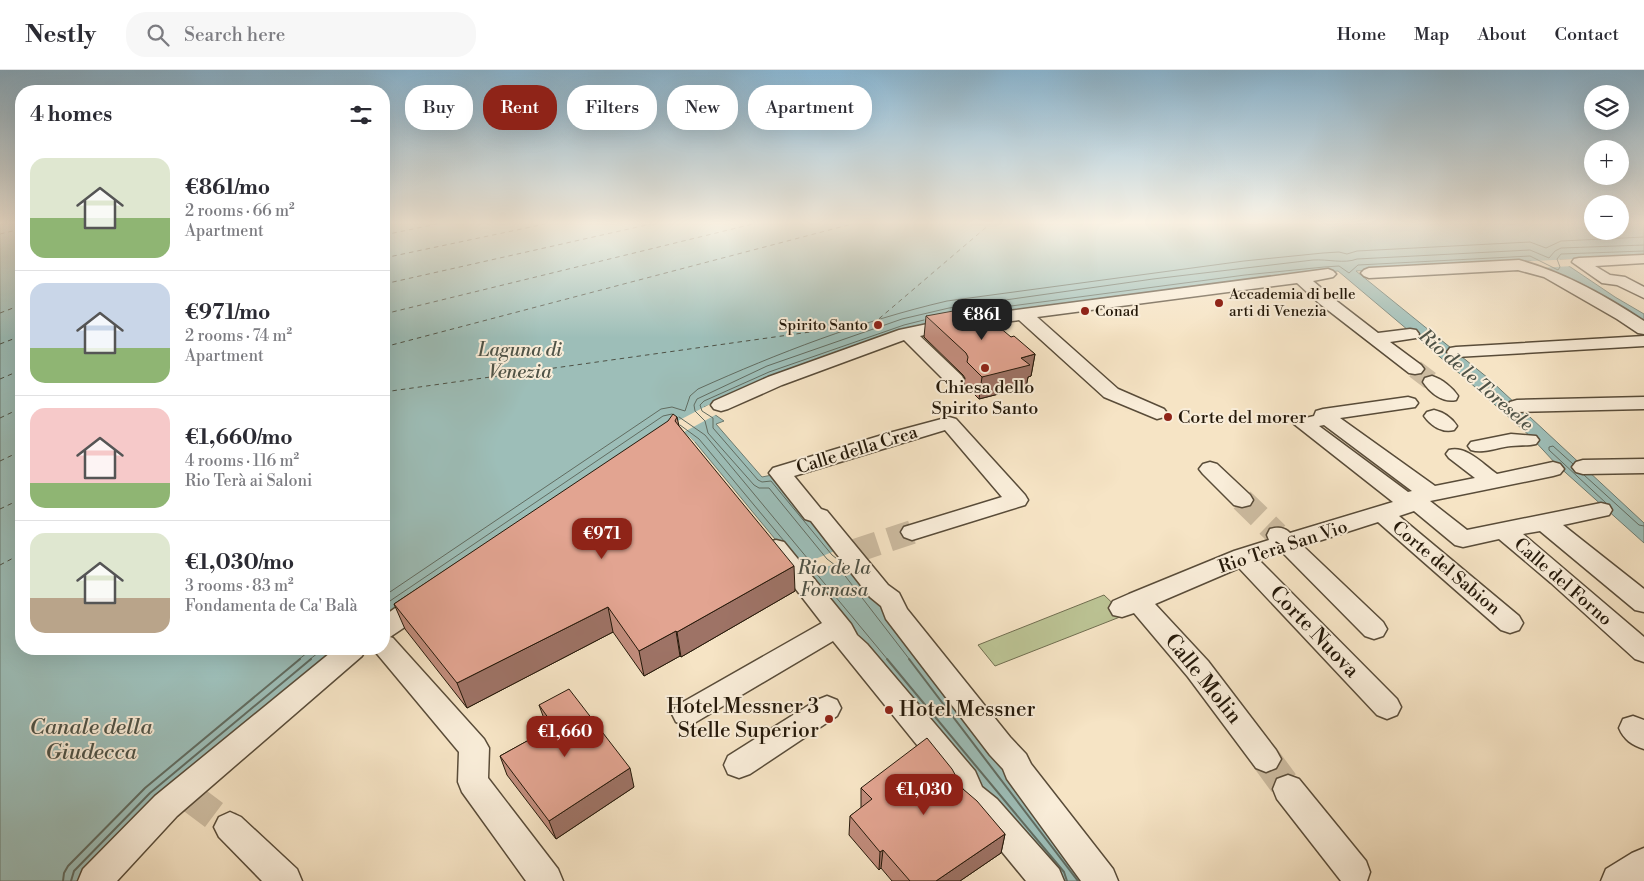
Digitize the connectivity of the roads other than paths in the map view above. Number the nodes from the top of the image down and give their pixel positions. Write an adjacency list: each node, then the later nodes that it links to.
1 (1582, 262): 5 (street)
2 (1369, 273): 7 (street)
3 (1328, 274): 4 (street)
4 (1300, 278): 6 (street); 10 (street)
5 (1644, 294)
6 (1023, 314): 8 (street); 21 (street)
7 (1644, 329)
8 (908, 334): 14 (street); 19 (street)
9 (1410, 334): 10 (street)
10 (1376, 338): 13 (street)
11 (1644, 341): 12 (street)
12 (1456, 352)
13 (1415, 369)
14 (956, 380)
15 (1432, 382): 16 (street)
16 (1449, 396)
17 (1408, 403): 31 (street)
18 (1644, 403): 20 (street)
19 (721, 405)
20 (1517, 406)
21 (1157, 414)
22 (1529, 440): 23 (street)
23 (1478, 446)
24 (1456, 454): 29 (street)
25 (1644, 466): 26 (street)
26 (1583, 467)
27 (1210, 469): 30 (street)
28 (1554, 469): 29 (street, Rio Terà San Vio)
29 (1493, 481): 31 (street, Rio Terà San Vio)
30 (1242, 500)
31 (1420, 501): 33 (street, Rio Terà San Vio); 35 (street)
32 (1601, 510): 34 (street)
33 (1383, 514): 38 (street, Rio Terà San Vio); 43 (street, Corte del Sabion)
34 (1545, 523): 35 (street); 41 (street)
35 (1504, 531): 48 (street, Calle del Forno)
36 (764, 532): 45 (street)
37 (912, 532): 63 (street, Calle della Crea)
38 (1282, 539): 39 (street, Rio Terà San Vio); 46 (street)
39 (1242, 557): 42 (street, Rio Terà San Vio); 50 (street, Corte Nuova)
40 (445, 587): 44 (street)
41 (1644, 603)
42 (1130, 605): 53 (street, Calle Molin)
43 (1510, 622)
44 (390, 625)
45 (838, 626): 52 (street); 62 (street)
46 (1374, 629)
47 (390, 652): 61 (street)
48 (1644, 652)
49 (346, 655): 59 (street)
50 (1387, 707)
51 (827, 708): 54 (street)
52 (686, 714)
53 (1266, 759)
54 (739, 765)
55 (1288, 789): 58 (street)
56 (230, 827): 60 (street)
57 (1644, 864): 64 (street)
58 (1354, 872)
59 (95, 881)
60 (286, 881)
61 (546, 881)
62 (1047, 881)
63 (1101, 881)
64 (1618, 881)

